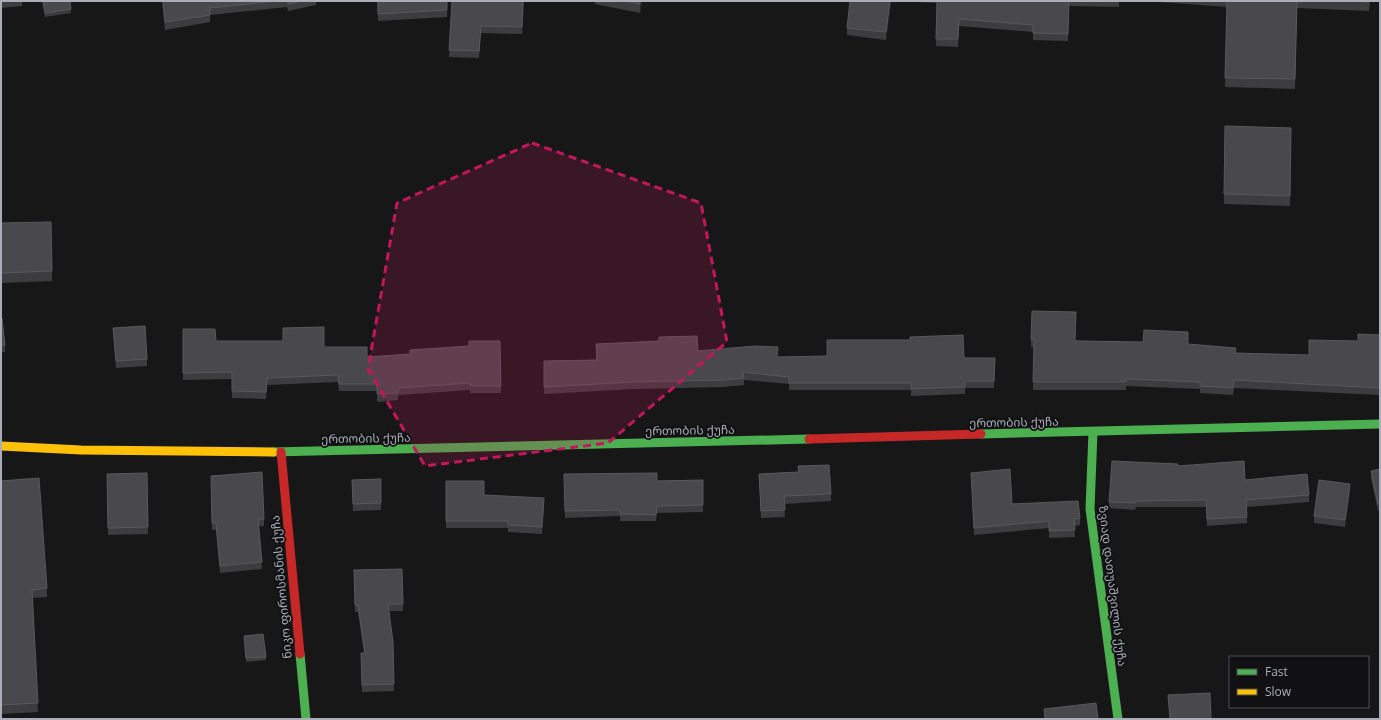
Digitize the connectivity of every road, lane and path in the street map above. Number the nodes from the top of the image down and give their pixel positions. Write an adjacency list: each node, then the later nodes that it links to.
1 (1380, 424): 2 (street, ერთობის ქუჩა)
2 (1093, 432): 4 (street, ერთობის ქუჩა); 6 (street, ზვიად დათუაშვილის ქუჩა)
3 (1, 446): 4 (street, ერთობის ქუჩა)
4 (281, 452): 5 (street, ნიკო ფიროსმანის ქუჩა)
5 (306, 719)
6 (1118, 719)

